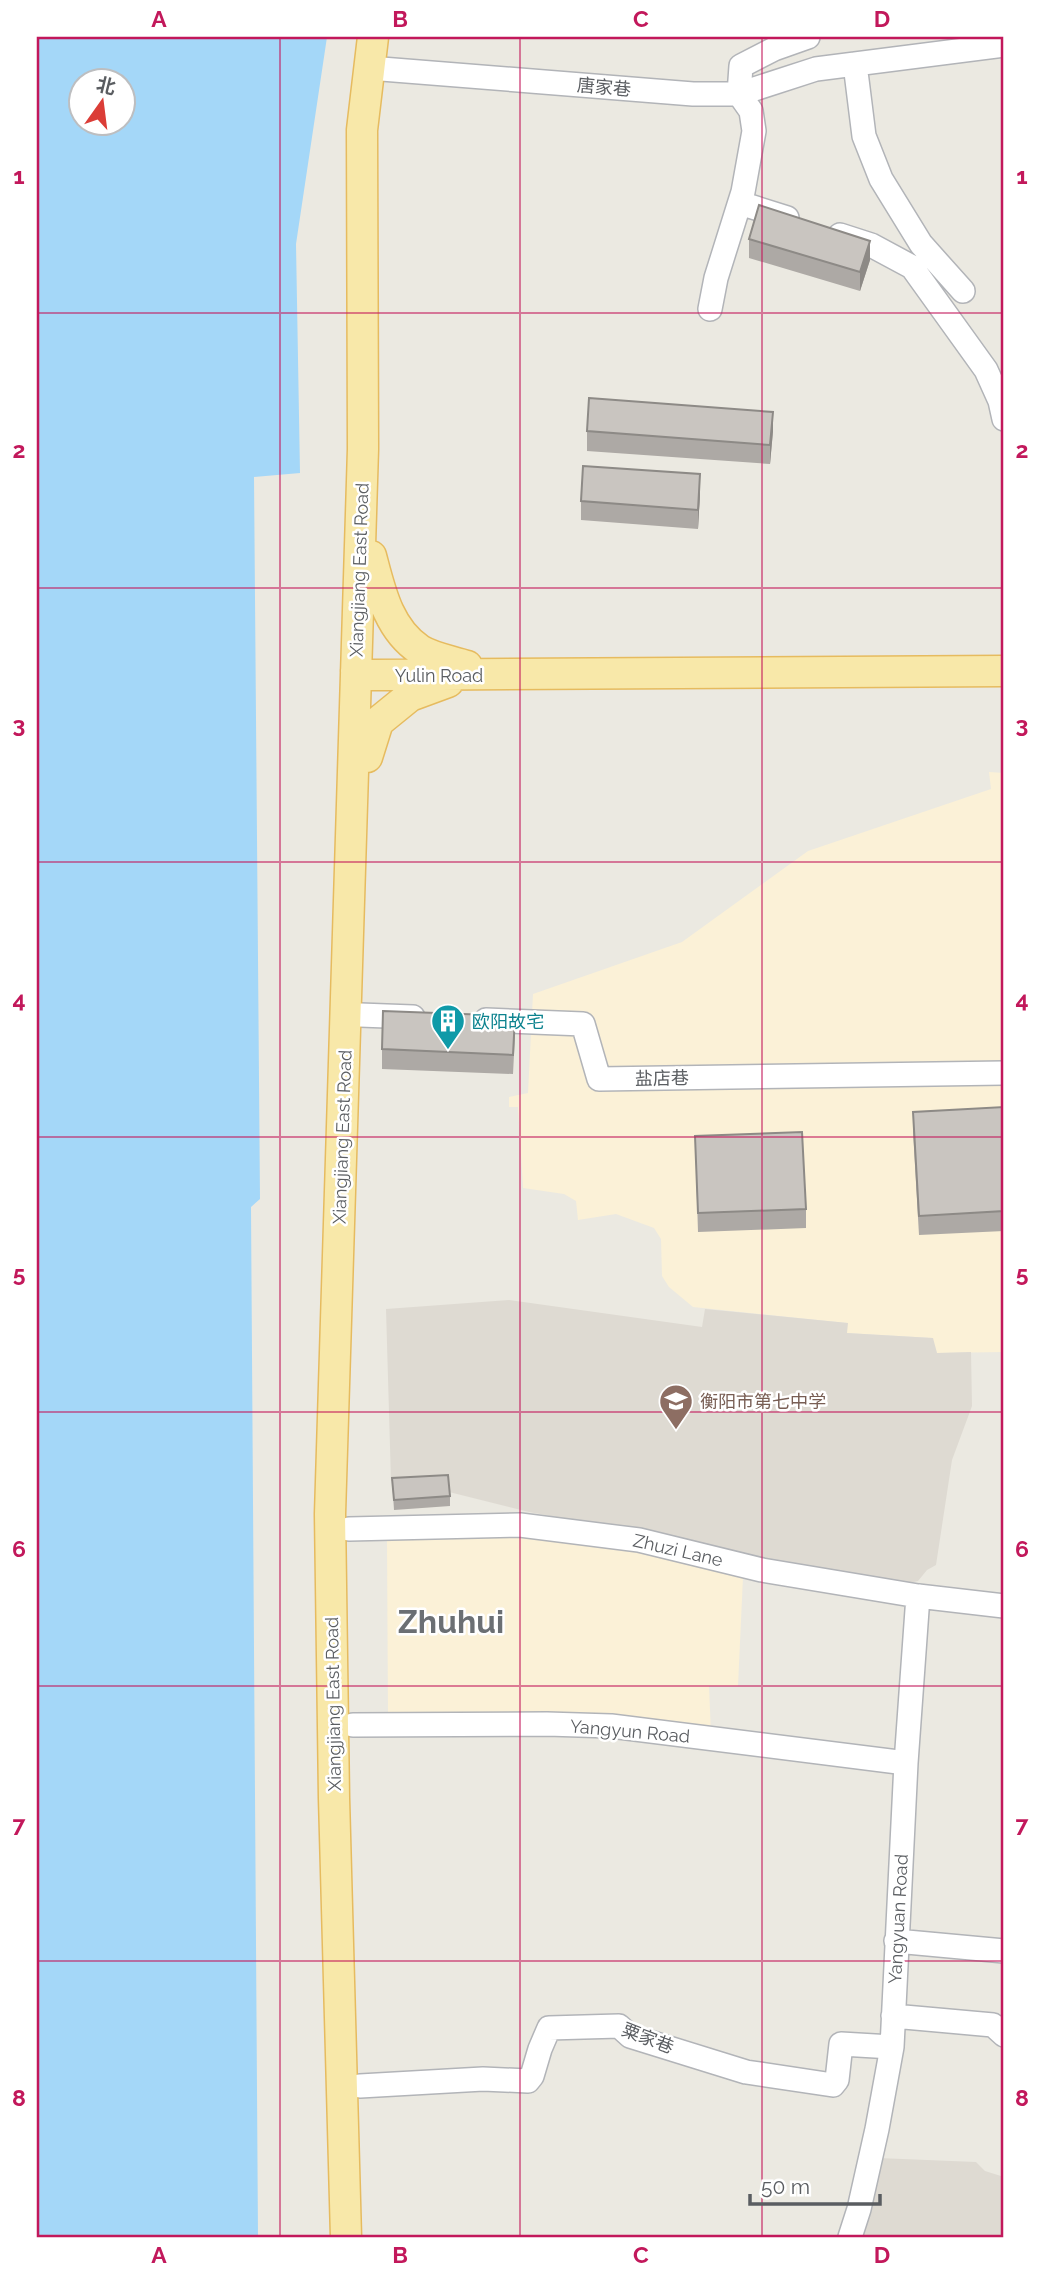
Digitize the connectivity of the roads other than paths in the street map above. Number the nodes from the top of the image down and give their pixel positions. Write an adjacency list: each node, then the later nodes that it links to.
1 (373, 37): 6 (main road, Xiangjiang East Road)
2 (385, 37): 6 (main road, Xiangjiang East Road)
3 (808, 37): 7 (street)
4 (1004, 45): 5 (street, 唐家巷)
5 (855, 64): 7 (street, 唐家巷); 9 (street)
6 (376, 69): 7 (street, 唐家巷); 12 (main road, Xiangjiang East Road); 15 (main road, Xiangjiang East Road)
7 (739, 94): 8 (street)
8 (740, 203): 10 (street); 11 (street)
9 (963, 291)
10 (710, 309)
11 (1004, 419)
12 (372, 556): 14 (main road); 15 (main road, Xiangjiang East Road)
13 (1004, 662): 14 (main road, Yulin Road)
14 (468, 670): 15 (main road, Yulin Road); 16 (main road, Yulin Road); 17 (main road)
15 (365, 671): 17 (main road, Xiangjiang East Road); 33 (main road, Xiangjiang East Road)
16 (1004, 671)
17 (367, 757): 18 (main road, Xiangjiang East Road)
18 (360, 1015): 19 (street); 22 (main road, Xiangjiang East Road)
19 (430, 1018)
20 (458, 1019): 21 (street, 盐店巷)
21 (1004, 1073)
22 (349, 1529): 23 (street, Zhuzi Lane); 25 (main road, Xiangjiang East Road)
23 (918, 1596): 24 (street, Zhuzi Lane); 26 (street, Yangyuan Road)
24 (1004, 1606)
25 (353, 1725): 26 (street, Yangyun Road); 32 (main road, Xiangjiang East Road)
26 (906, 1763): 27 (street, Yangyuan Road)
27 (896, 1941): 28 (street); 29 (street, Yangyuan Road)
28 (1004, 1951)
29 (893, 2016): 30 (street); 31 (street, Yangyuan Road)
30 (1004, 2035)
31 (892, 2047): 32 (street, 粟家巷); 35 (street, Yangyuan Road)
32 (360, 2086): 34 (main road, Xiangjiang East Road)
33 (346, 2237)
34 (363, 2237)
35 (850, 2237)

